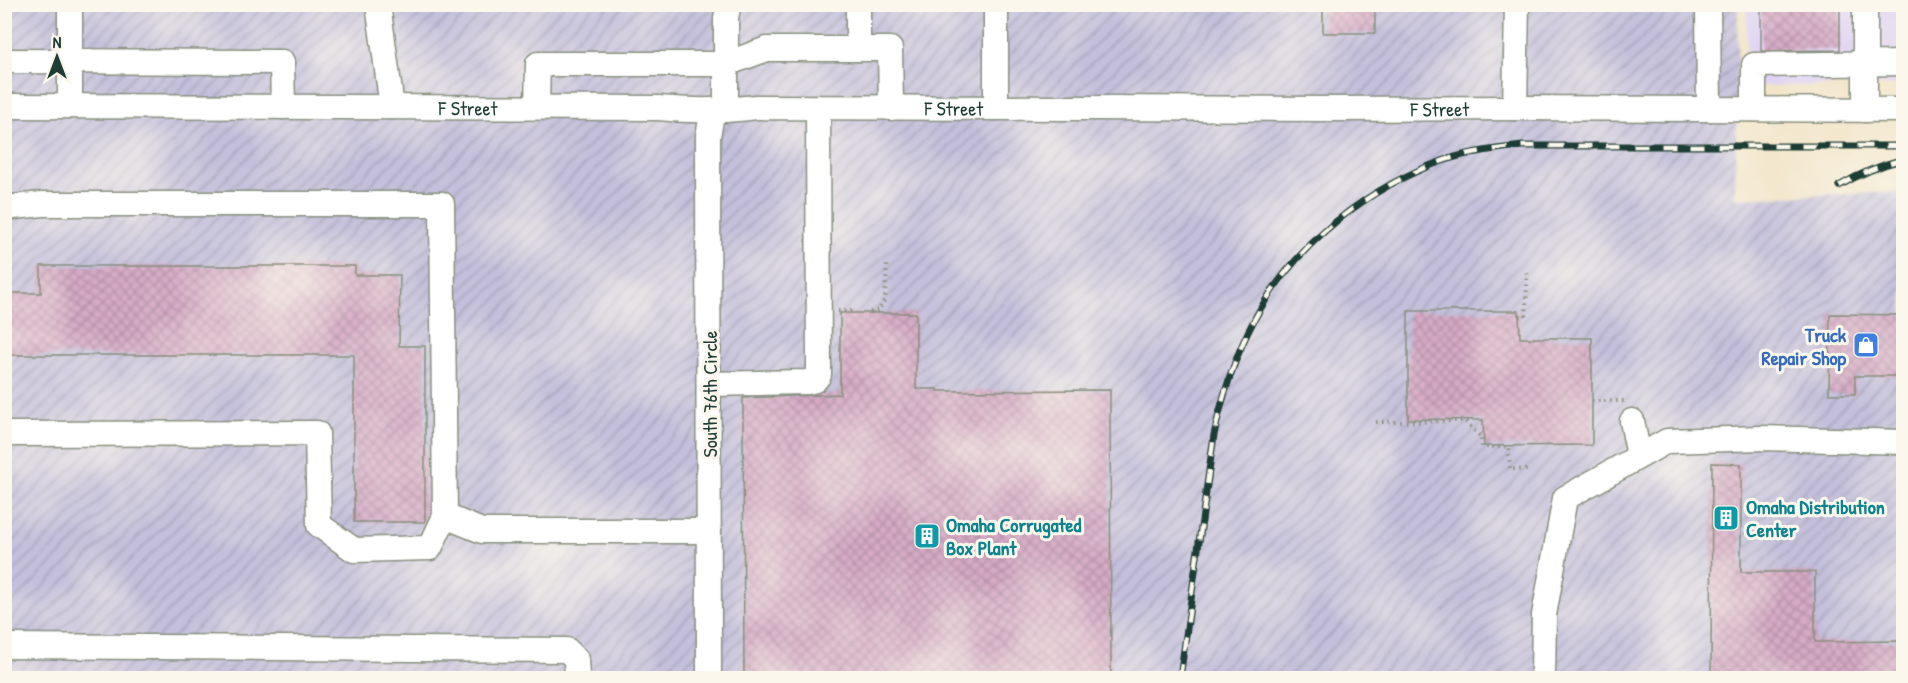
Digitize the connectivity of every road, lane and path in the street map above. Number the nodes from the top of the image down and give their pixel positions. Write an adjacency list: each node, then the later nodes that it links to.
1 (70, 4): 11 (street)
2 (378, 4): 18 (street)
3 (729, 4): 14 (street, South 76th Circle)
4 (858, 4): 9 (street)
5 (996, 4): 22 (street)
6 (1517, 4): 23 (street)
7 (1708, 4): 24 (street)
8 (1865, 4): 12 (street)
9 (858, 49): 14 (street); 21 (street)
10 (4, 61): 11 (street)
11 (70, 62): 16 (street); 17 (street)
12 (1865, 63): 13 (street); 25 (street); 27 (street)
13 (1904, 63)
14 (726, 64): 19 (street); 26 (street, South 76th Circle)
15 (4, 106): 16 (street, F Street)
16 (70, 106): 17 (street, F Street)
17 (282, 107): 18 (street, F Street)
18 (392, 107): 19 (street, F Street)
19 (537, 107): 26 (street, F Street)
20 (818, 108): 21 (street, F Street); 26 (street, F Street); 36 (street)
21 (891, 108): 22 (street, F Street)
22 (996, 108): 23 (street, F Street)
23 (1515, 108): 24 (street, F Street)
24 (1709, 109): 25 (street, F Street)
25 (1754, 109): 27 (street, F Street)
26 (720, 110): 36 (street, South 76th Circle)
27 (1865, 110): 28 (street, F Street)
28 (1904, 110)
29 (4, 208): 45 (street)
30 (887, 262): 34 (path)
31 (1527, 268): 35 (path)
32 (828, 311): 33 (path)
33 (856, 311)
34 (870, 312)
35 (1520, 316)
36 (709, 384): 46 (street, South 76th Circle)
37 (1592, 401): 38 (path)
38 (1609, 401)
39 (1632, 421): 43 (street)
40 (1376, 422): 44 (path)
41 (4, 434): 45 (street)
42 (1904, 442): 43 (street)
43 (1640, 456): 50 (street)
44 (1528, 470)
45 (445, 516): 46 (street)
46 (709, 531): 49 (street, South 76th Circle)
47 (4, 646): 48 (street)
48 (577, 678)
49 (709, 678)
50 (1543, 678)

